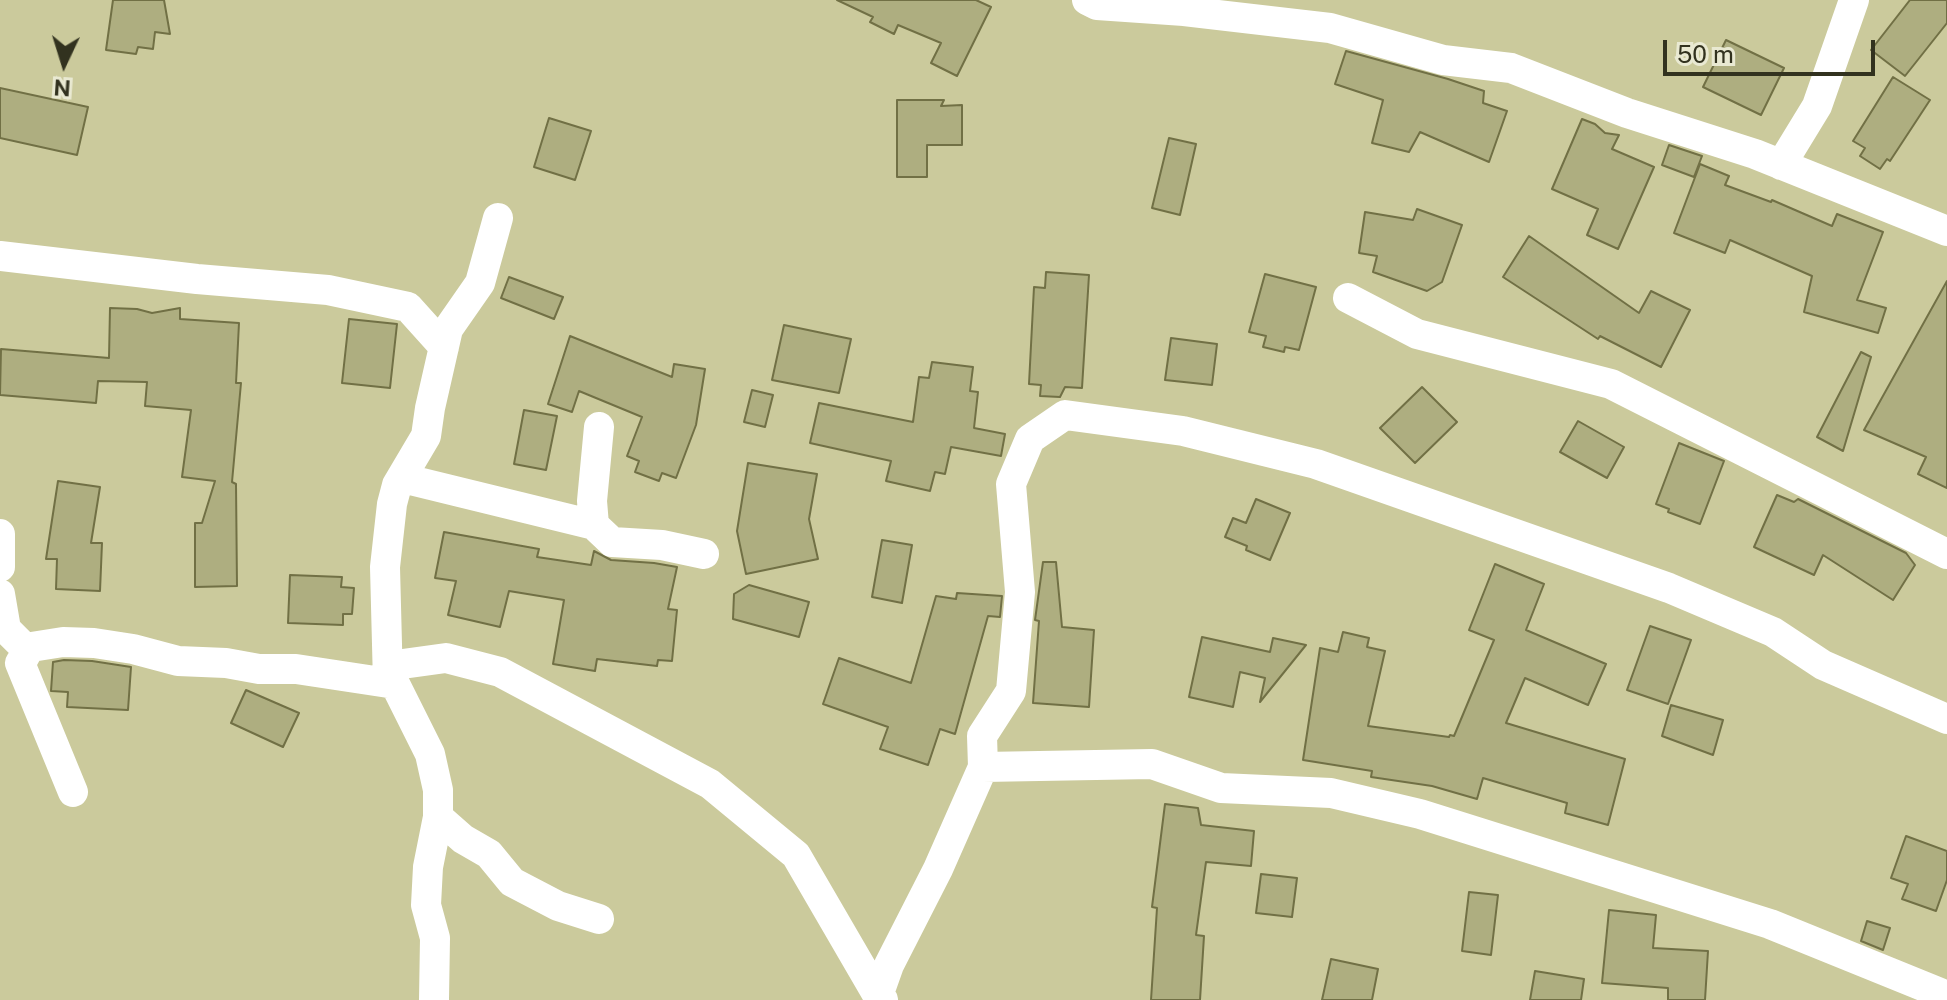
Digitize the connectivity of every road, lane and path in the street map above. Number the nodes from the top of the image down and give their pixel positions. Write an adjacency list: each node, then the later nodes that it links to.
1 (1087, 0): 3 (street)
2 (1854, 0): 3 (street)
3 (1781, 165): 5 (street)
4 (498, 218): 8 (street)
5 (1947, 231)
6 (0, 256): 8 (street)
7 (1348, 298): 14 (street)
8 (444, 347): 10 (street)
9 (599, 427): 11 (street)
10 (402, 478): 11 (street); 18 (street)
11 (594, 525): 13 (street)
12 (0, 534): 15 (street)
13 (704, 554)
14 (1947, 554)
15 (0, 567)
16 (0, 594): 17 (street)
17 (25, 648): 18 (street); 21 (street)
18 (388, 675): 22 (street); 25 (street)
19 (1947, 719): 20 (street)
20 (983, 767): 24 (street); 25 (street)
21 (73, 792)
22 (438, 817): 23 (street); 26 (street)
23 (599, 919)
24 (1942, 988)
25 (881, 998)
26 (434, 1000)

